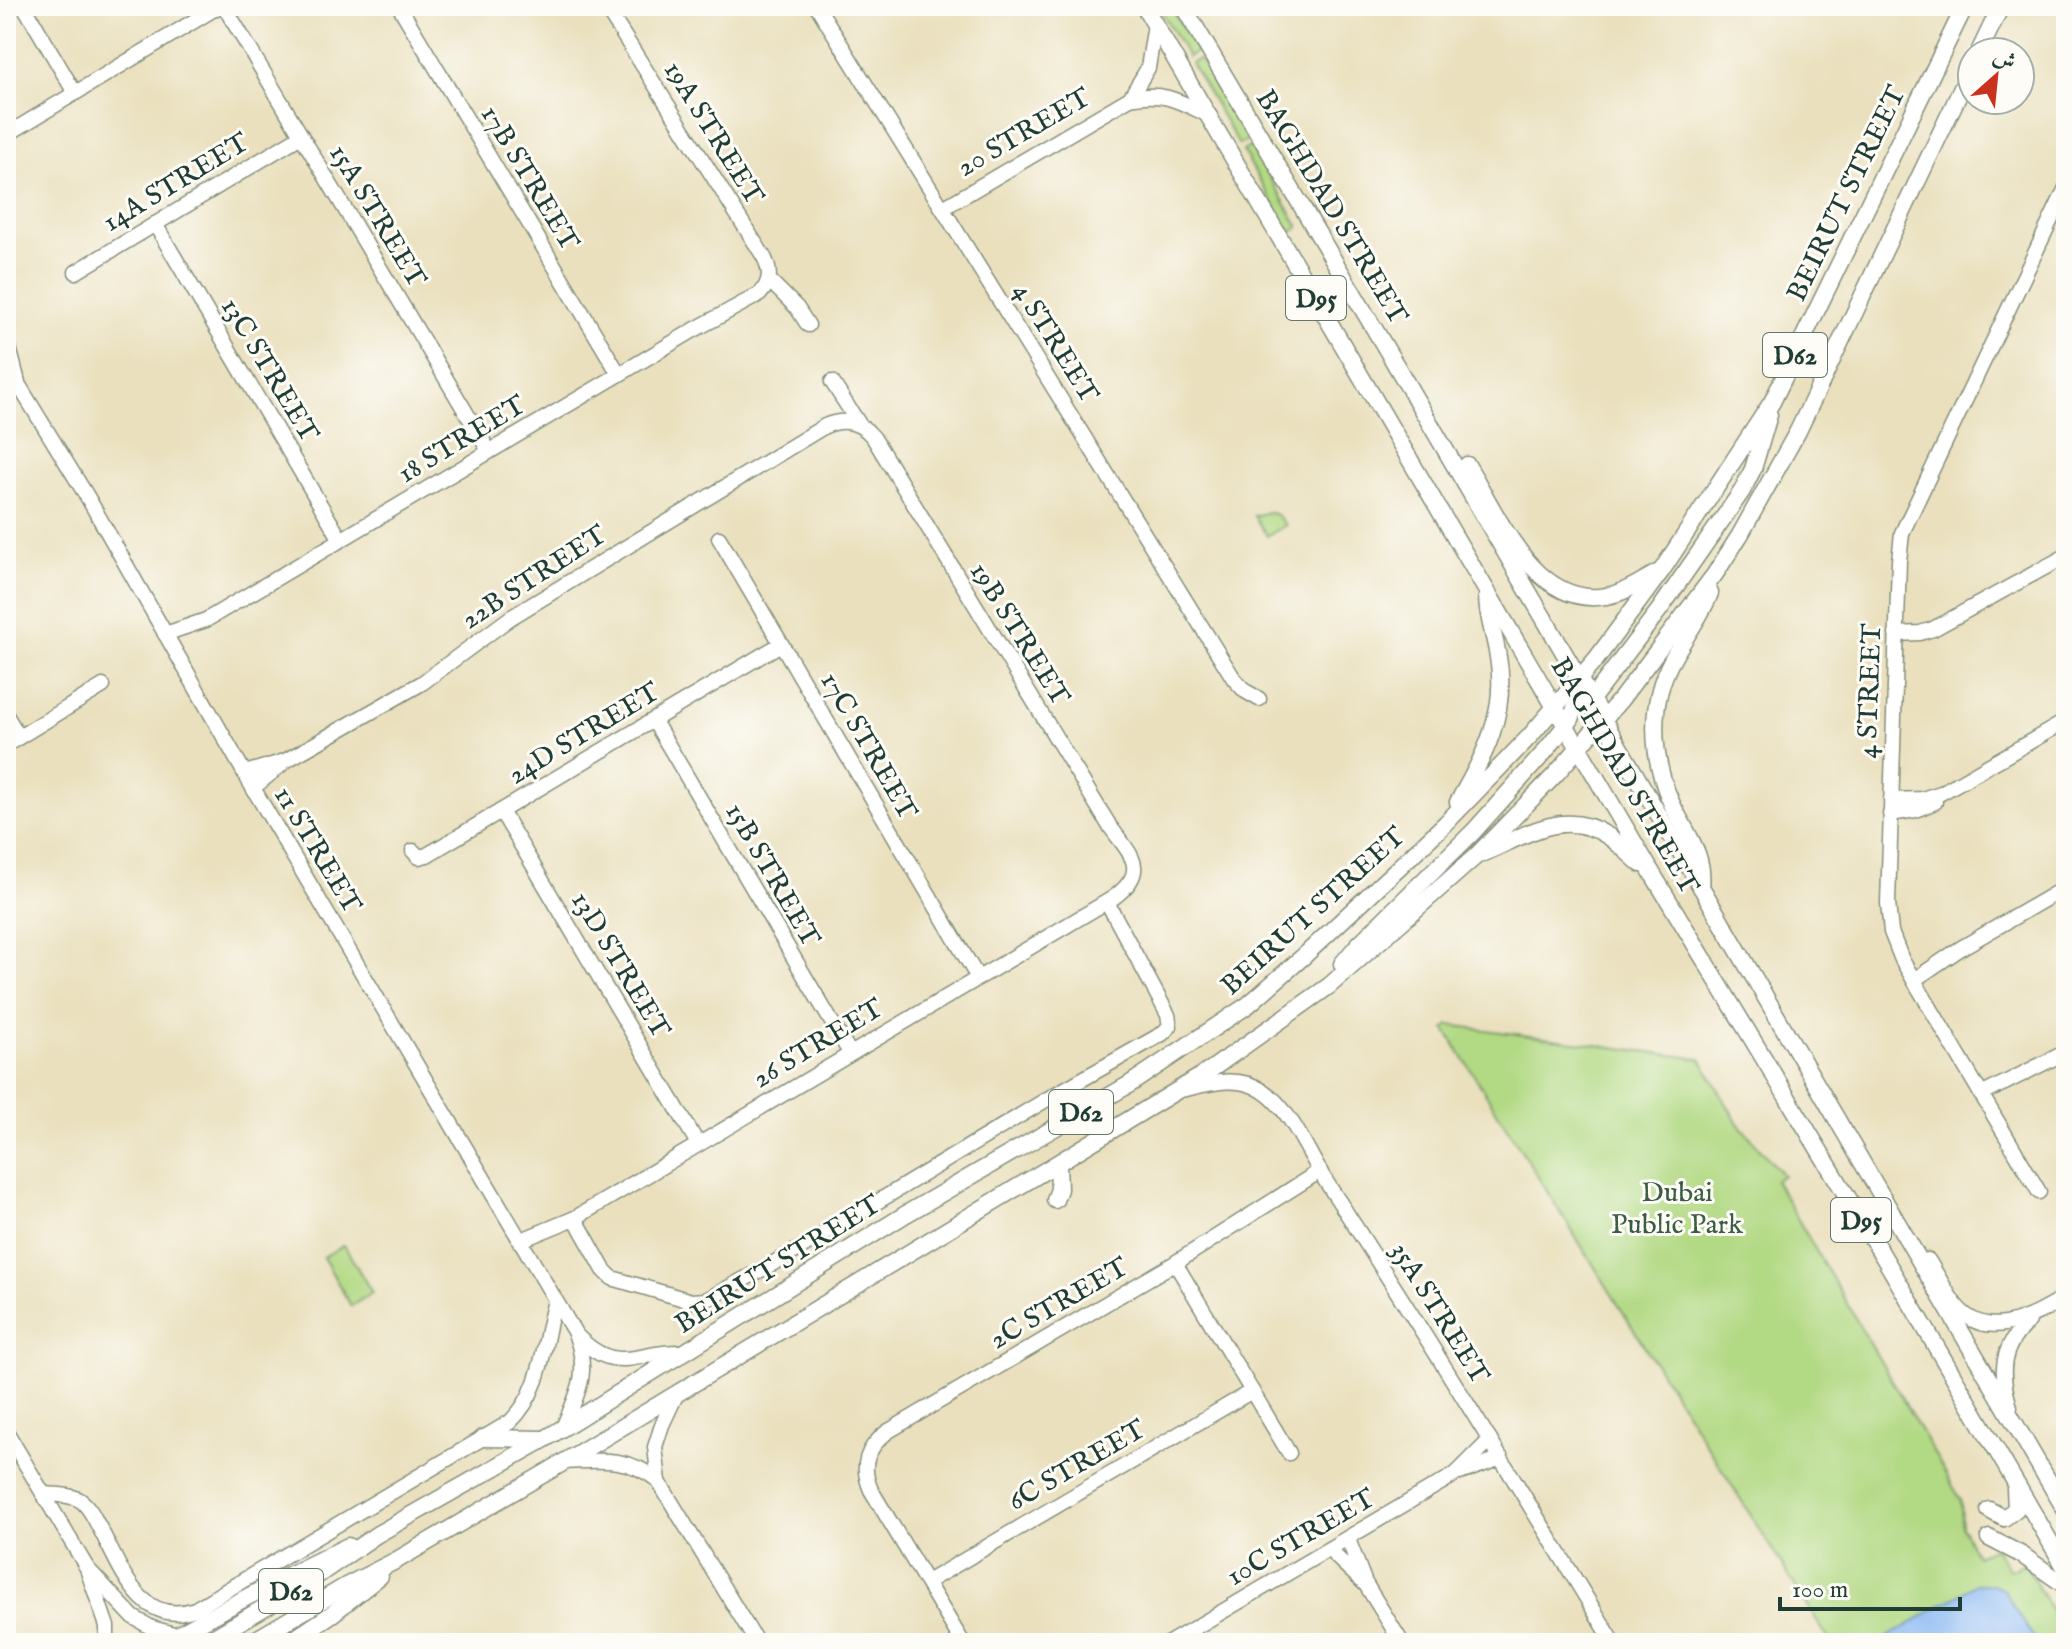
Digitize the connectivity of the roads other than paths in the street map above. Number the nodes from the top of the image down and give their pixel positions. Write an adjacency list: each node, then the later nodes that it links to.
1 (24, 6): 12 (street)
2 (222, 6): 12 (street); 17 (street, 15A STREET)
3 (399, 6): 29 (street, 17B STREET)
4 (605, 6): 21 (street, 19A STREET)
5 (817, 6): 19 (street, 4 STREET)
6 (1144, 6): 10 (main road, BAGHDAD STREET / D95)
7 (1183, 6): 27 (main road, BAGHDAD STREET / D95)
8 (1965, 6): 32 (main road, BEIRUT STREET / D62)
9 (2001, 6): 11 (main road)
10 (1155, 24): 13 (street, 20 STREET); 15 (main road, BAGHDAD STREET / D95)
11 (1987, 36)
12 (75, 93): 16 (street)
13 (1130, 98): 15 (street, 20 STREET); 19 (street, 20 STREET)
14 (1956, 100): 41 (main road, BEIRUT STREET / D62)
15 (1210, 116): 42 (main road, BAGHDAD STREET / D95)
16 (6, 135)
17 (301, 136): 20 (street, 14A STREET); 36 (street, 15A STREET)
18 (2066, 188): 45 (street, 4 STREET)
19 (943, 208): 51 (street, 4 STREET)
20 (155, 224): 22 (street, 14A STREET); 38 (street, 13C STREET)
21 (755, 244): 23 (street); 24 (street)
22 (76, 272)
23 (769, 280): 24 (street, 18 STREET); 25 (street)
24 (744, 302): 29 (street, 18 STREET)
25 (808, 325)
26 (6, 336): 31 (street, 11 STREET)
27 (1394, 362): 40 (main road); 48 (main road, BAGHDAD STREET / D95)
28 (6, 371): 31 (street, 11 STREET)
29 (619, 374): 36 (street, 18 STREET)
30 (832, 382): 33 (street)
31 (20, 387): 44 (street, 11 STREET)
32 (1772, 402): 40 (main road, BEIRUT STREET / D62); 50 (main road)
33 (859, 424): 34 (street, 22B STREET); 35 (street)
34 (810, 437): 35 (street, 22B STREET); 60 (street, 22B STREET)
35 (880, 450): 66 (street, 19B STREET)
36 (489, 451): 38 (street, 18 STREET)
37 (719, 538): 46 (street, 17C STREET)
38 (341, 540): 43 (street, 18 STREET)
39 (2066, 556): 45 (street)
40 (1662, 570): 48 (main road, BEIRUT STREET / D62)
41 (1715, 574): 54 (main road, BEIRUT STREET / D62); 71 (main road)
42 (1487, 590): 52 (main road, BAGHDAD STREET / D95); 65 (main road)
43 (206, 620): 44 (street, 18 STREET); 47 (street, 18 STREET)
44 (165, 634): 47 (street, 11 STREET)
45 (1896, 641): 63 (street, 4 STREET)
46 (781, 644): 55 (street, 24D STREET); 74 (street, 17C STREET)
47 (174, 650): 61 (street, 11 STREET)
48 (1579, 678): 50 (main road, BAGHDAD STREET / D95); 52 (main road, BEIRUT STREET / D62); 57 (main road)
49 (103, 686): 58 (street)
50 (1591, 697): 54 (main road, BAGHDAD STREET / D95); 59 (main road)
51 (1259, 699)
52 (1555, 706): 57 (main road, BAGHDAD STREET / D95); 65 (main road, BEIRUT STREET / D62)
53 (6, 715): 58 (street)
54 (1604, 720): 59 (main road, BEIRUT STREET / D62); 71 (main road, BAGHDAD STREET / D95)
55 (654, 721): 64 (street, 24D STREET); 77 (street, 15B STREET)
56 (2066, 721): 63 (street)
57 (1566, 726): 59 (main road, BAGHDAD STREET / D95); 75 (main road)
58 (13, 741)
59 (1579, 748): 68 (main road, BEIRUT STREET / D62); 69 (main road, BAGHDAD STREET / D95)
60 (285, 761): 61 (street, 22B STREET); 62 (street, 22B STREET)
61 (245, 773): 62 (street, 11 STREET)
62 (253, 788): 87 (street, 11 STREET)
63 (1891, 807): 73 (street, 4 STREET)
64 (501, 811): 67 (street, 24D STREET); 80 (street, 13D STREET)
65 (1445, 824): 93 (main road, BEIRUT STREET / D62)
66 (1121, 841): 72 (street, 26 STREET)
67 (413, 851)
68 (1475, 857): 69 (main road); 75 (main road, BEIRUT STREET / D62)
69 (1652, 873): 106 (main road, BAGHDAD STREET / D95)
70 (2066, 887): 73 (street)
71 (1701, 889): 86 (main road, BAGHDAD STREET / D95)
72 (1107, 902): 74 (street, 26 STREET); 85 (street)
73 (1911, 976): 79 (street, 4 STREET)
74 (978, 978): 77 (street, 26 STREET)
75 (1329, 986): 78 (main road, BEIRUT STREET / D62)
76 (2066, 1052): 79 (street)
77 (850, 1053): 80 (street, 26 STREET)
78 (1177, 1091): 81 (main road, BEIRUT STREET / D62); 82 (street, 35A STREET)
79 (1984, 1099): 83 (street, 4 STREET)
80 (698, 1144): 85 (street, 26 STREET)
81 (1058, 1164): 84 (main road); 95 (main road, BEIRUT STREET / D62)
82 (1324, 1177): 88 (street, 2C STREET); 101 (street, 35A STREET)
83 (2039, 1192)
84 (1055, 1200)
85 (575, 1218): 87 (street, 26 STREET)
86 (1894, 1218): 91 (street); 96 (main road, BAGHDAD STREET / D95)
87 (523, 1248): 90 (street, 11 STREET)
88 (1175, 1263): 94 (street); 119 (street, 2C STREET)
89 (2066, 1297): 91 (street)
90 (555, 1301): 92 (street, 11 STREET); 99 (street)
91 (2039, 1313): 96 (street)
92 (576, 1335): 93 (street, 11 STREET); 97 (street, 11 STREET)
93 (681, 1352): 97 (main road, BEIRUT STREET / D62)
94 (1252, 1391): 102 (street); 119 (street, 6C STREET)
95 (677, 1393): 104 (main road, BEIRUT STREET / D62); 107 (street)
96 (2016, 1425): 110 (main road, BAGHDAD STREET / D95)
97 (563, 1428): 100 (main road, BEIRUT STREET / D62)
98 (6, 1431): 108 (street)
99 (483, 1438): 100 (main road); 123 (street)
100 (545, 1439): 111 (main road, BEIRUT STREET / D62)
101 (1490, 1440): 103 (street, 35A STREET); 105 (street, 10C STREET)
102 (1289, 1453)
103 (1501, 1458): 105 (street, 10C STREET); 133 (street, 35A STREET)
104 (563, 1462): 107 (street); 115 (main road, BEIRUT STREET / D62)
105 (1456, 1474): 113 (street, 10C STREET)
106 (2012, 1478): 109 (main road); 117 (main road, BAGHDAD STREET / D95)
107 (659, 1482): 129 (street)
108 (43, 1494): 116 (street); 118 (street)
109 (1989, 1510)
110 (2066, 1511)
111 (376, 1535): 123 (main road, BEIRUT STREET / D62); 126 (main road, BEIRUT STREET / D62)
112 (1989, 1538): 121 (main road)
113 (1348, 1539): 114 (street, 10C STREET); 120 (street)
114 (1329, 1550): 120 (street); 131 (street, 10C STREET)
115 (397, 1560): 127 (main road, BEIRUT STREET / D62); 128 (main road, BEIRUT STREET / D62)
116 (87, 1568): 122 (street); 125 (street)
117 (2066, 1569)
118 (127, 1576): 122 (street); 123 (street)
119 (927, 1582): 130 (street)
120 (1365, 1583): 132 (street)
121 (2066, 1586)
122 (117, 1601): 124 (street)
123 (198, 1615): 124 (main road, BEIRUT STREET / D62)
124 (169, 1639)
125 (107, 1643)
126 (204, 1643)
127 (250, 1643)
128 (288, 1643)
129 (757, 1643)
130 (963, 1643)
131 (1169, 1643)
132 (1402, 1643)
133 (1614, 1643)

